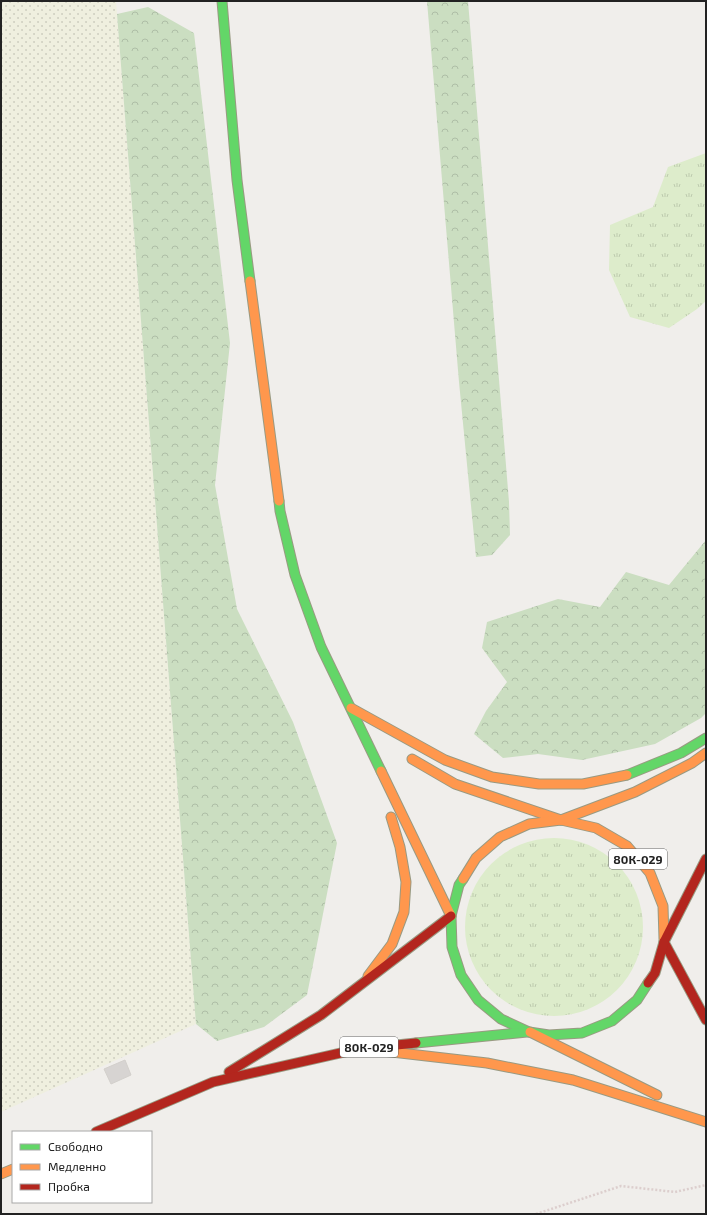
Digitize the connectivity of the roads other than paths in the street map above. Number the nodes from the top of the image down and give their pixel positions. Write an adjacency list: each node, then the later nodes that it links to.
1 (222, 1): 2 (main road)
2 (351, 708): 3 (main road); 4 (main road); 5 (main road)
3 (384, 737)
4 (706, 738)
5 (369, 745): 10 (main road); 12 (main road)
6 (706, 754): 8 (main road, 80К-029)
7 (406, 756): 8 (main road)
8 (561, 820): 10 (main road, 80К-029); 11 (main road, 80К-029)
9 (706, 859): 11 (main road, 80К-029)
10 (451, 916): 12 (main road, 80К-029); 14 (main road, 80К-029)
11 (664, 942): 13 (main road); 14 (main road, 80К-029)
12 (363, 984): 16 (main road, 80К-029)
13 (706, 1020)
14 (528, 1032): 15 (main road, 80К-029); 17 (main road)
15 (358, 1049): 16 (main road, 80К-029); 17 (main road)
16 (213, 1082): 18 (main road, 80К-029)
17 (706, 1121)
18 (98, 1131)
19 (12, 1169): 20 (main road)
20 (1, 1174)

